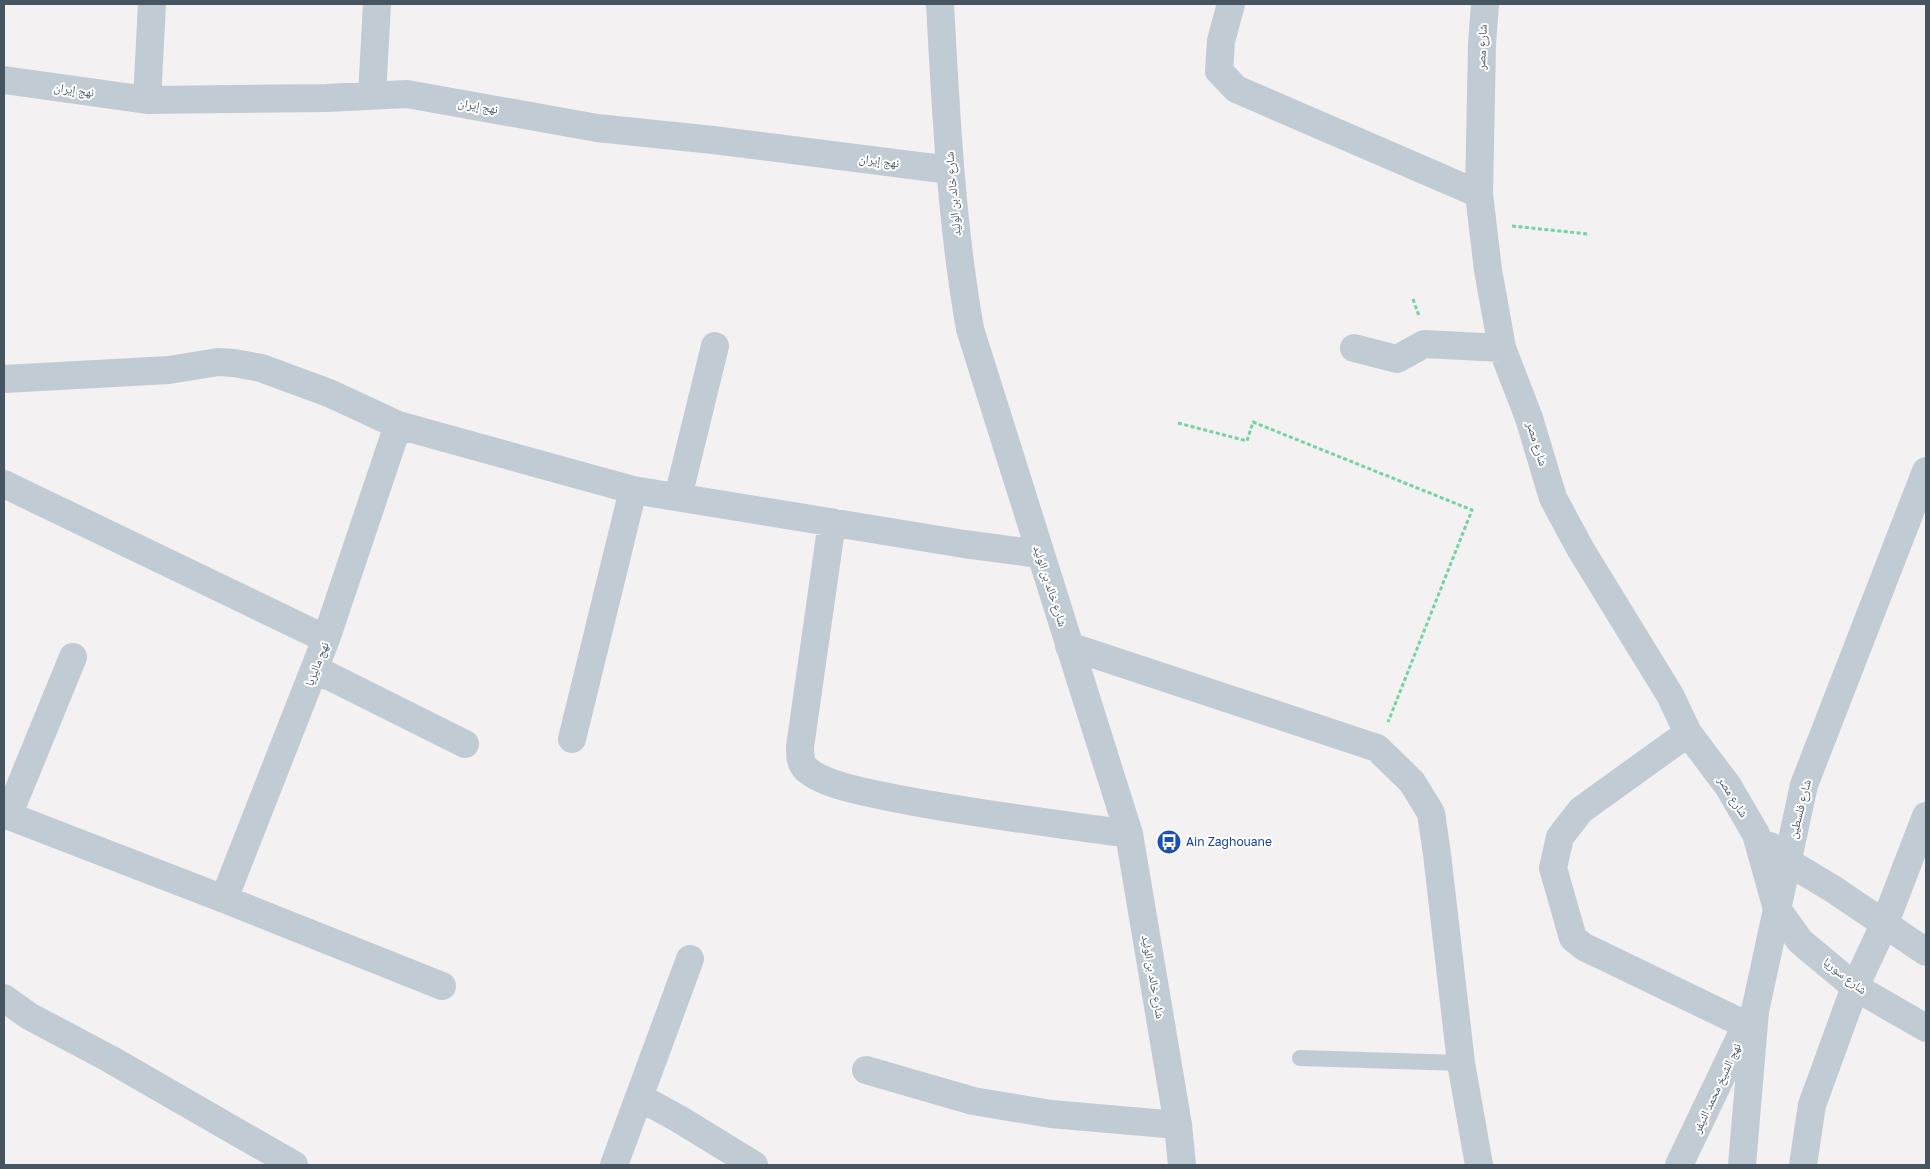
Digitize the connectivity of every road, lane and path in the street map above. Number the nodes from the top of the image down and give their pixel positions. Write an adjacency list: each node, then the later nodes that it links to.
1 (152, 4): 8 (street)
2 (377, 4): 7 (street)
3 (940, 4): 9 (street, شارع خالد بن الوليد)
4 (1231, 4): 10 (street)
5 (1485, 4): 10 (street, شارع مصر)
6 (4, 80): 8 (street, نهج إيران)
7 (372, 95): 8 (street, نهج إيران); 9 (street, نهج إيران)
8 (147, 100)
9 (950, 170): 24 (street, شارع خالد بن الوليد)
10 (1480, 194): 11 (street, شارع مصر)
11 (1483, 222): 12 (path); 15 (street, شارع مصر)
12 (1588, 234)
13 (715, 346): 22 (street)
14 (1354, 348): 15 (street)
15 (1502, 348): 29 (street, شارع مصر)
16 (4, 379): 18 (street)
17 (1178, 423): 32 (path)
18 (398, 425): 21 (street); 25 (street, نهج ماليزيا)
19 (1926, 471): 37 (street, شارع فلسطين)
20 (4, 484): 25 (street)
21 (633, 490): 22 (street); 30 (street)
22 (678, 496): 23 (street)
23 (832, 522): 24 (street); 35 (street)
24 (1040, 554): 26 (street, شارع خالد بن الوليد)
25 (326, 639): 28 (street, نهج ماليزيا)
26 (1070, 646): 32 (street); 35 (street, شارع خالد بن الوليد)
27 (73, 657): 33 (street)
28 (315, 669): 31 (street); 38 (street, نهج ماليزيا)
29 (1688, 733): 36 (street, شارع مصر); 46 (street)
30 (572, 740)
31 (465, 744)
32 (1377, 748): 49 (street)
33 (6, 815): 38 (street)
34 (1926, 816): 40 (street)
35 (1129, 834): 52 (street, شارع خالد بن الوليد)
36 (1756, 834): 37 (street, شارع مصر); 39 (street, شارع مصر)
37 (1788, 862): 39 (street, شارع فلسطين); 40 (street)
38 (224, 898): 43 (street)
39 (1776, 909): 44 (street, شارع سوريا); 46 (street, شارع فلسطين)
40 (1884, 924): 41 (street); 44 (street)
41 (1926, 952)
42 (690, 959): 51 (street)
43 (442, 986)
44 (1855, 987): 47 (street, شارع سوريا); 60 (street)
45 (4, 998): 53 (street)
46 (1750, 1018): 58 (street, نهج الشيخ محمد النيفر); 59 (street, شارع فلسطين)
47 (1926, 1028)
48 (1300, 1058): 49 (lane)
49 (1461, 1063): 57 (street)
50 (866, 1070): 52 (street)
51 (639, 1097): 54 (street); 55 (street)
52 (1178, 1125): 56 (street, شارع خالد بن الوليد)
53 (294, 1165)
54 (614, 1165)
55 (754, 1165)
56 (1182, 1165)
57 (1479, 1165)
58 (1679, 1165)
59 (1742, 1165)
60 (1803, 1165)

